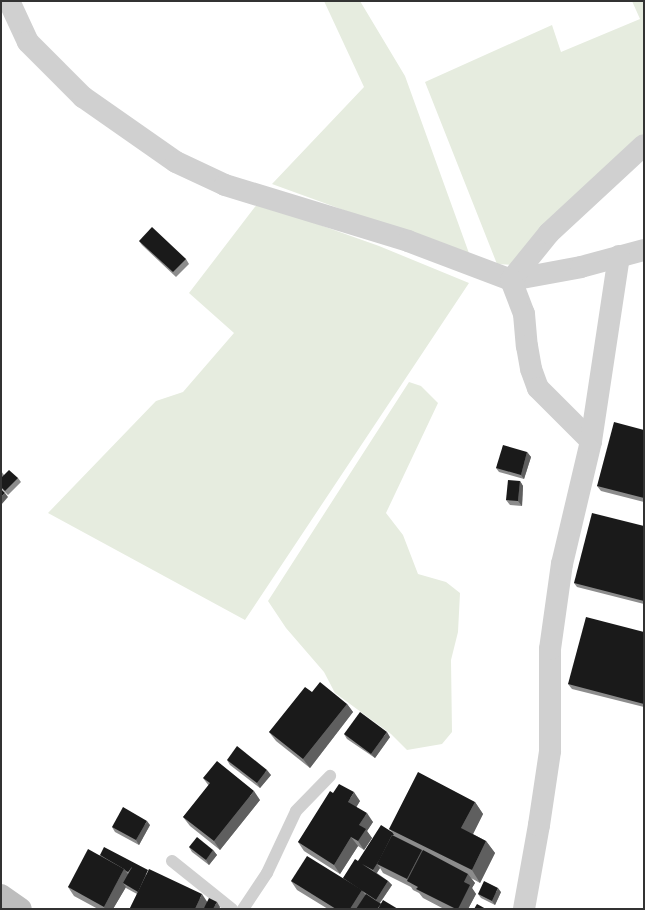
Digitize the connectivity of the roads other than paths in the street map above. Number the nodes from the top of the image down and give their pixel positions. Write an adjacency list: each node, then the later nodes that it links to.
1 (9, 1): 5 (street)
2 (644, 145): 5 (street)
3 (644, 250): 4 (street)
4 (619, 256): 5 (street); 6 (street)
5 (511, 280): 6 (street)
6 (591, 441): 13 (street)
7 (330, 776): 12 (lane)
8 (172, 861): 11 (lane)
9 (1, 895): 10 (main road)
10 (21, 909)
11 (232, 909)
12 (243, 909)
13 (524, 909)

